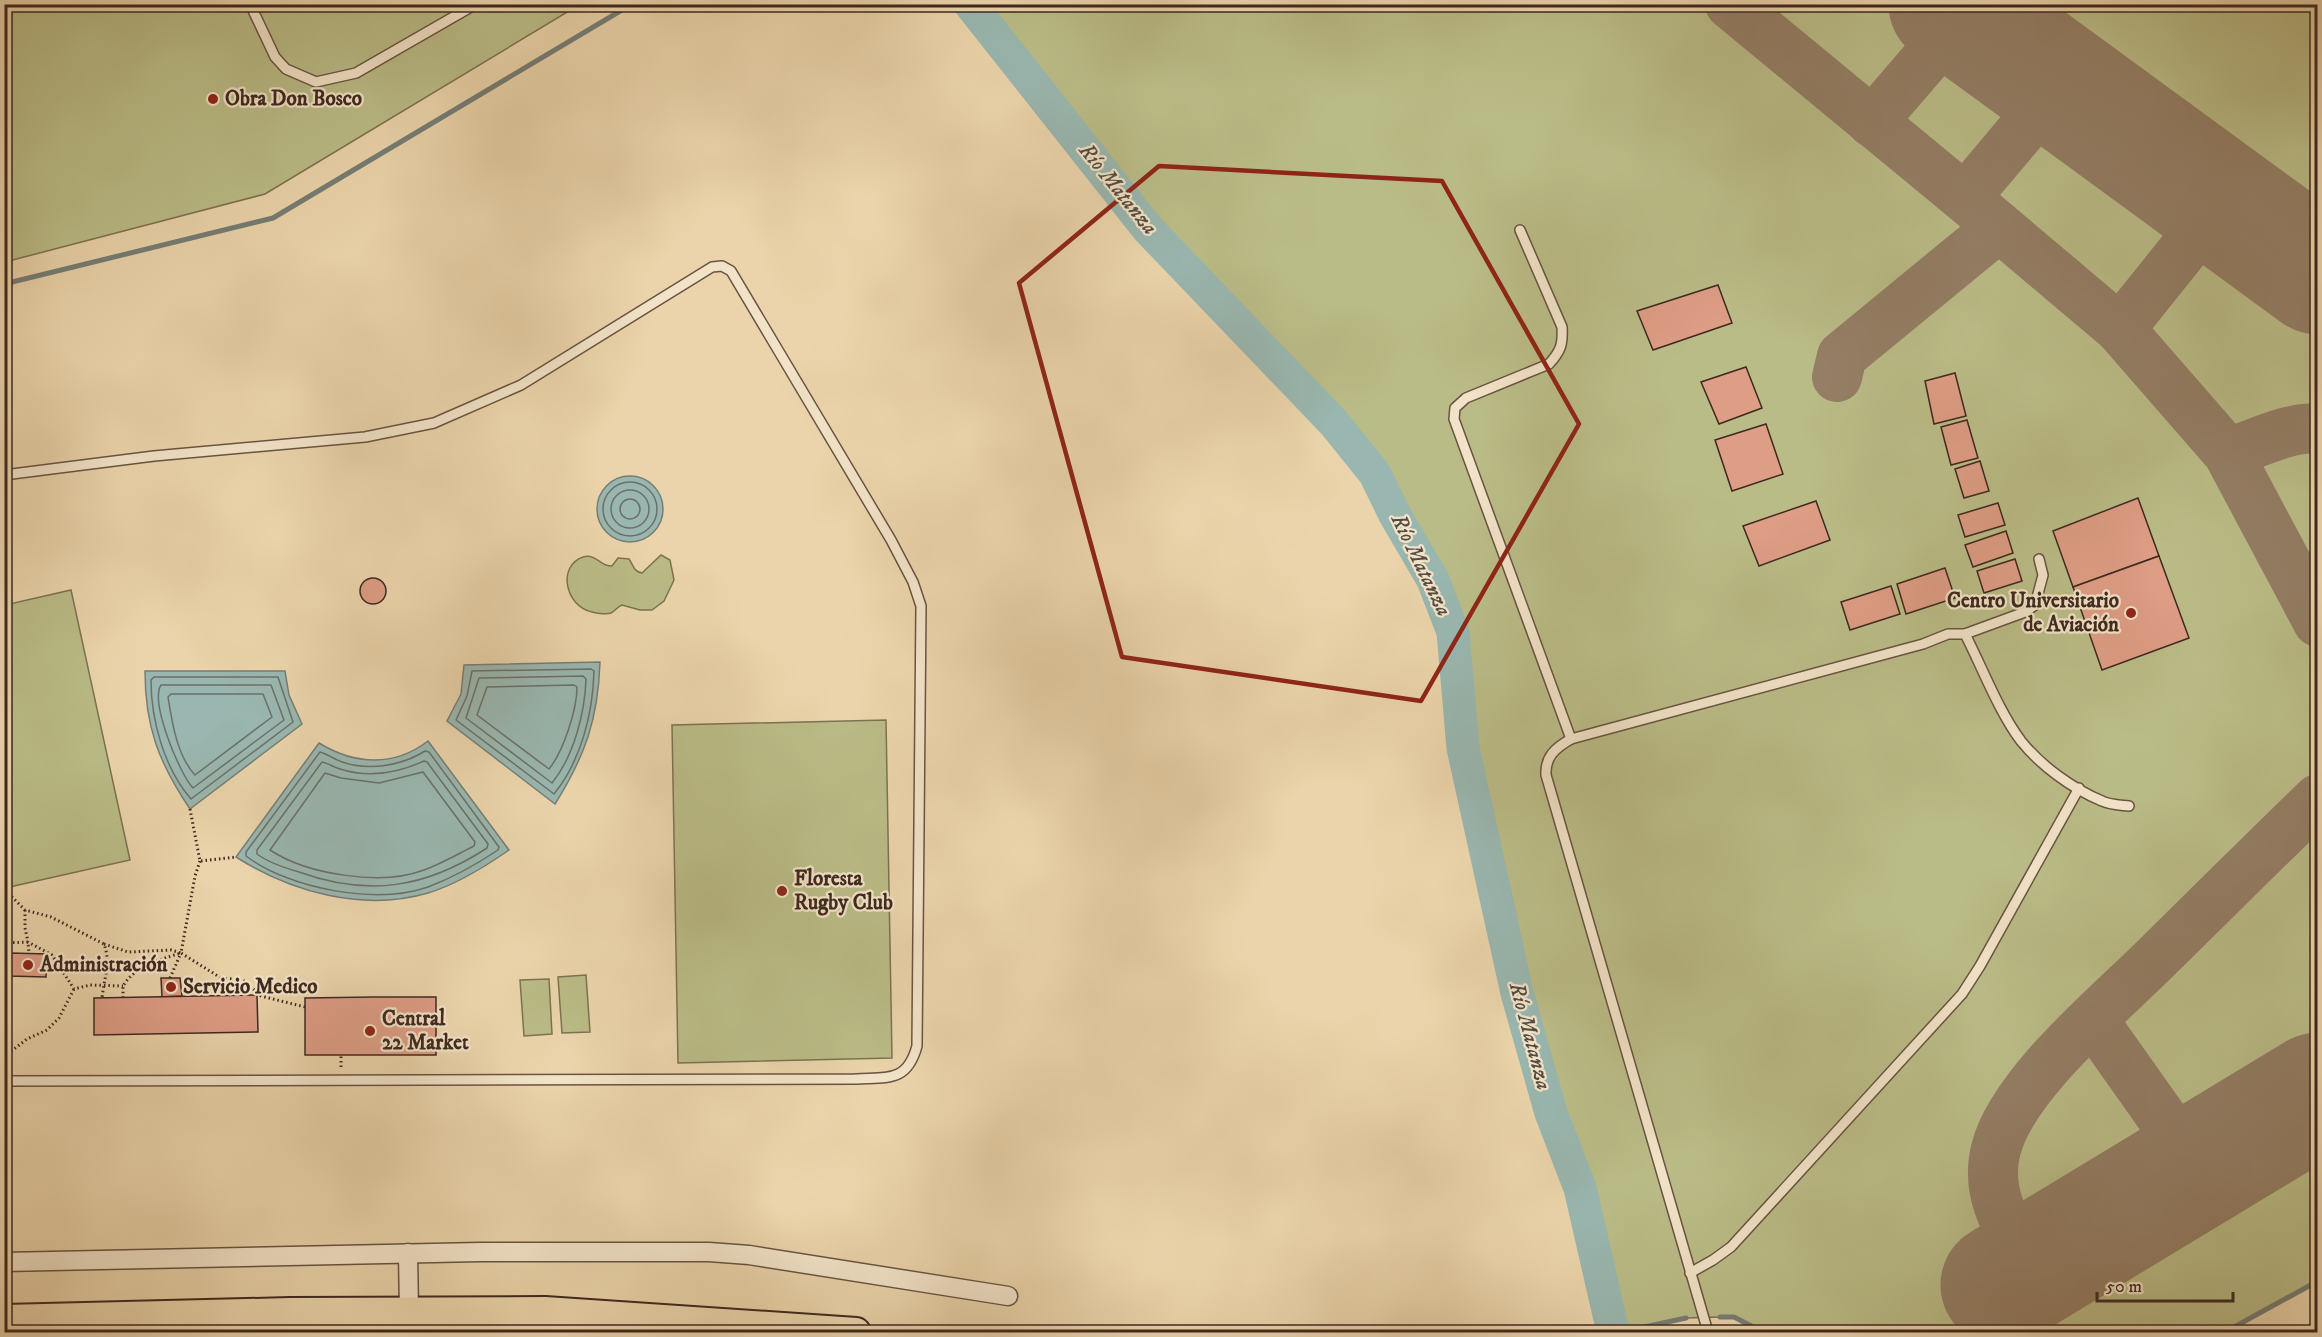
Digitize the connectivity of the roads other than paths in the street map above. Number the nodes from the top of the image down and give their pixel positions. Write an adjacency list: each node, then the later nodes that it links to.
1 (250, 4): 2 (lane)
2 (476, 4)
3 (1520, 230): 7 (lane)
4 (4, 475): 10 (lane)
5 (2039, 559): 6 (lane)
6 (1965, 634): 7 (lane); 8 (lane)
7 (1570, 739): 13 (lane)
8 (2079, 788): 9 (lane); 13 (lane)
9 (2129, 806)
10 (4, 1081)
11 (408, 1253): 12 (street); 14 (street); 15 (street)
12 (4, 1262)
13 (1690, 1273): 18 (lane)
14 (1008, 1296)
15 (409, 1312): 16 (main road); 17 (main road)
16 (4, 1319)
17 (856, 1332)
18 (1708, 1332)

